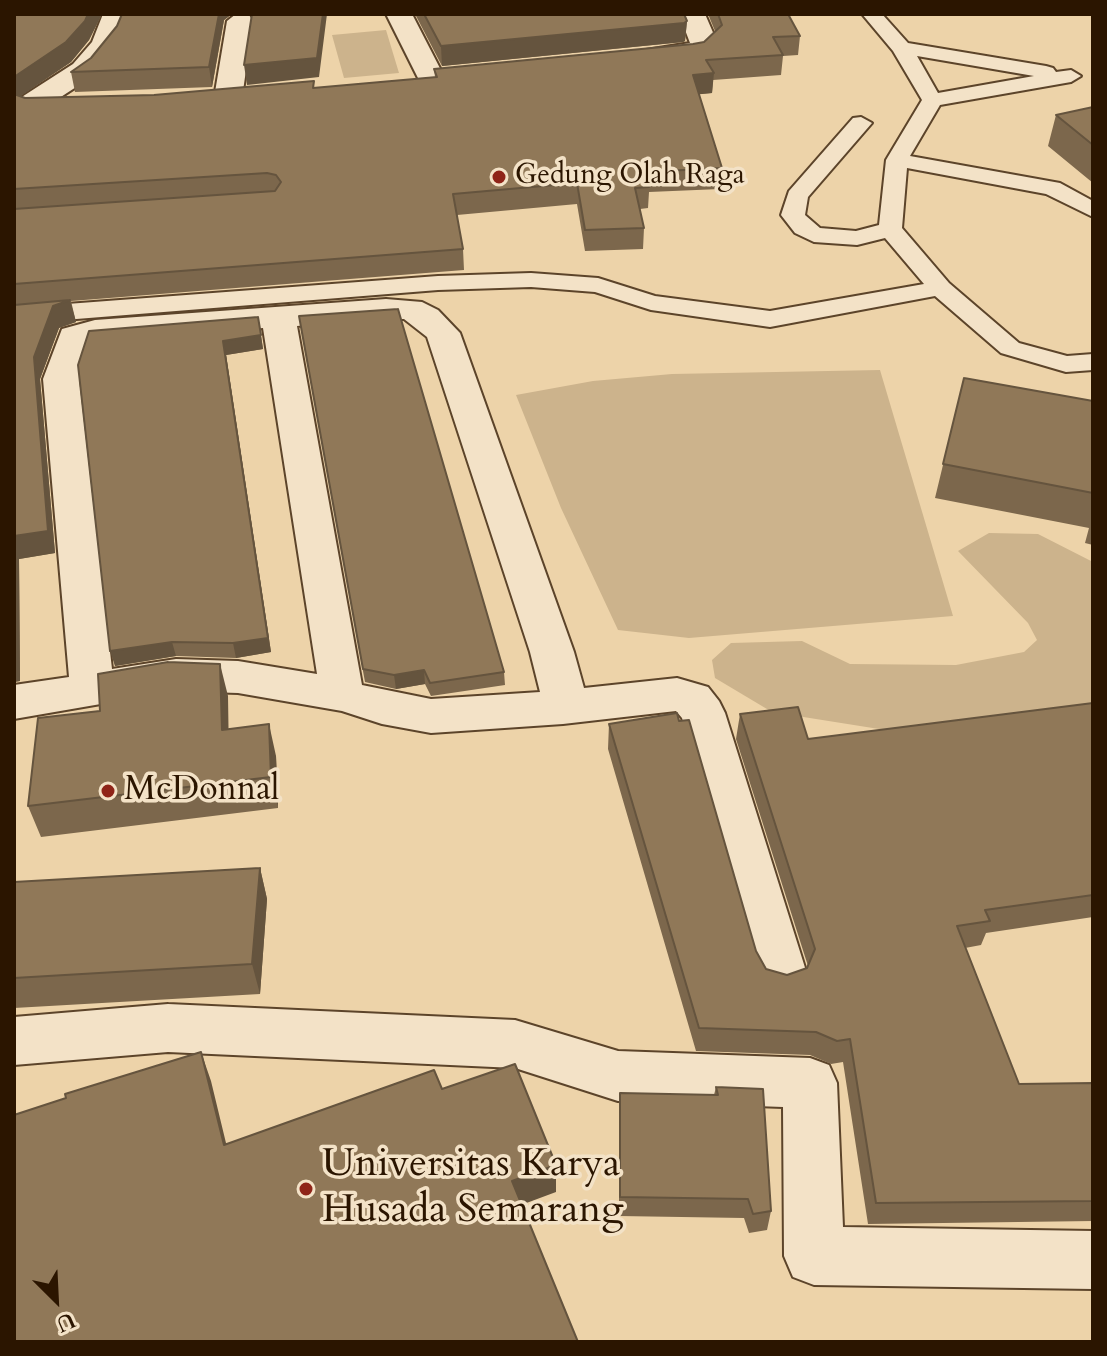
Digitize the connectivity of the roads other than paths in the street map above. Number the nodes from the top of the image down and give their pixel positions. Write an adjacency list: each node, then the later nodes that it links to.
1 (116, 14): 15 (street)
2 (399, 14): 9 (street)
3 (692, 14): 7 (street)
4 (872, 14): 6 (lane)
5 (240, 21): 12 (street)
6 (902, 48): 10 (lane); 13 (lane)
7 (630, 59)
8 (462, 75): 9 (street)
9 (431, 78): 11 (street)
10 (1082, 78): 13 (lane)
11 (400, 81)
12 (259, 95)
13 (932, 100): 17 (lane)
14 (80, 103): 15 (street)
15 (24, 110)
16 (861, 123): 21 (lane)
17 (897, 160): 19 (lane); 21 (lane)
18 (1079, 182): 19 (lane)
19 (1052, 188): 20 (lane)
20 (1093, 210)
21 (890, 229): 22 (lane)
22 (940, 288): 23 (lane); 25 (lane)
23 (14, 316)
24 (279, 319): 26 (street); 27 (street); 29 (street)
25 (1093, 362)
26 (92, 690): 27 (street); 28 (street)
27 (342, 695): 29 (street)
28 (14, 702)
29 (563, 707): 30 (street)
30 (781, 974)
31 (14, 1041): 32 (street)
32 (1093, 1260)

